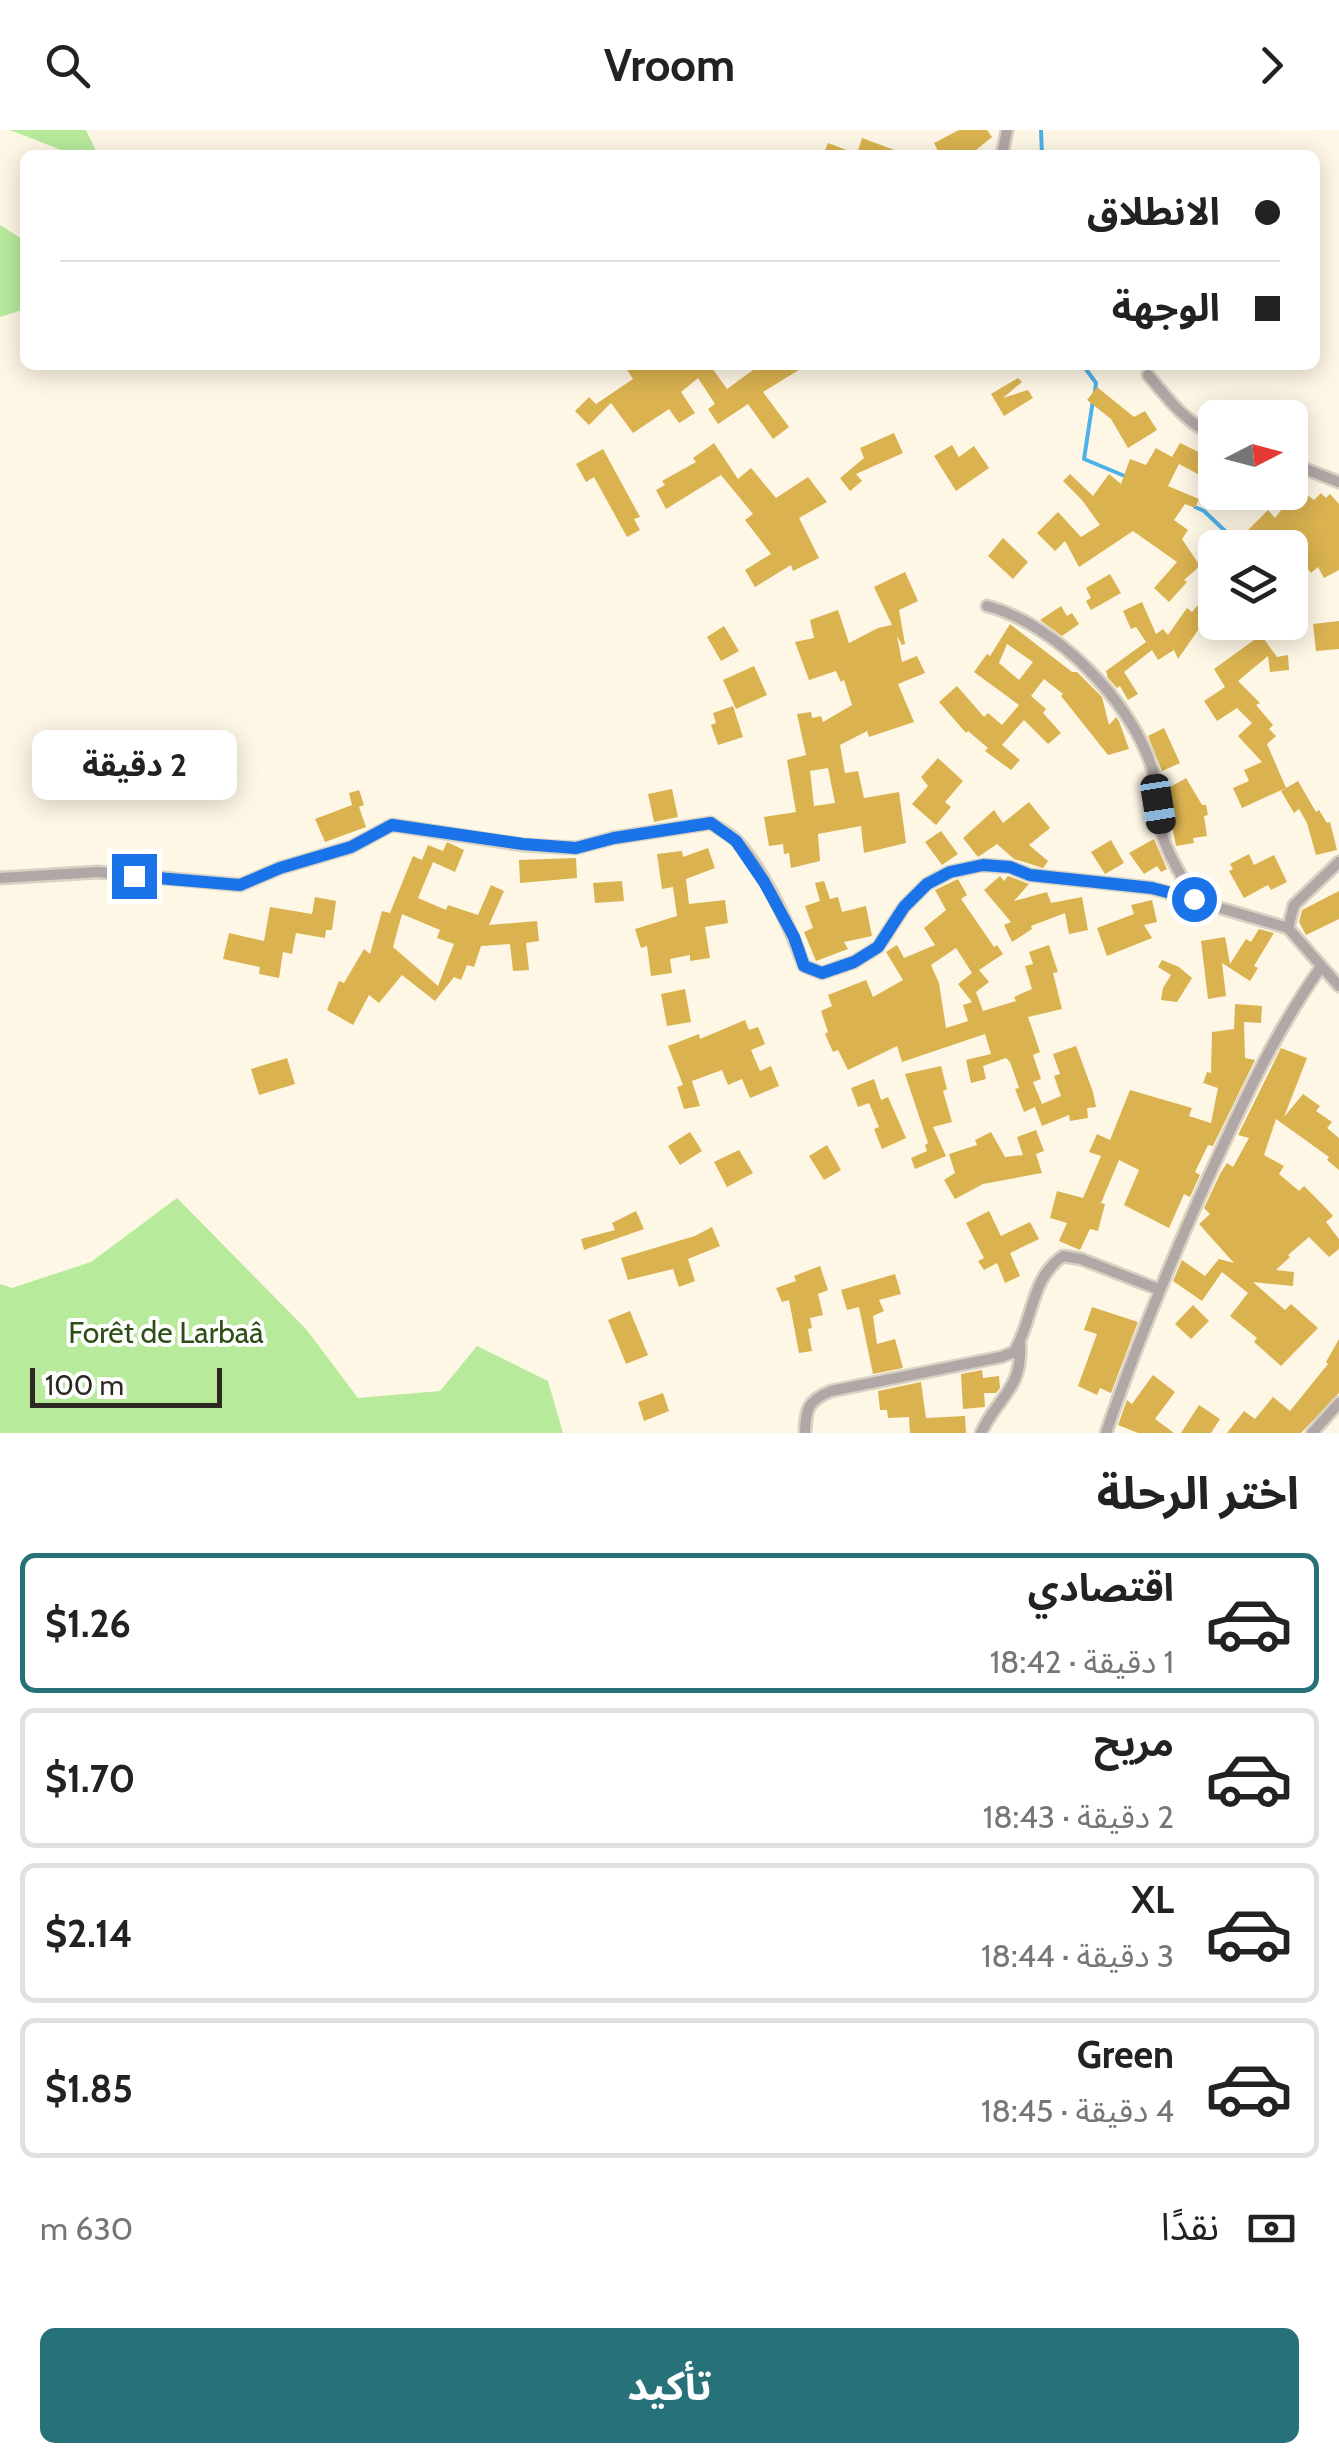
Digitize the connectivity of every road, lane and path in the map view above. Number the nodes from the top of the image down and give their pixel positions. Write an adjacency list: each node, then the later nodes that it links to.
1 (1148, 375): 2 (street)
2 (1198, 428)
3 (1308, 470): 4 (street)
4 (1339, 482)
5 (987, 606): 8 (street)
6 (1339, 862): 9 (street)
7 (0, 878): 8 (street)
8 (1194, 899): 9 (street)
9 (1288, 928): 10 (street)
10 (1321, 967): 11 (street); 12 (street)
11 (1339, 986)
12 (1158, 1289): 13 (street); 17 (street)
13 (1020, 1342): 15 (street); 16 (street)
14 (1339, 1403): 18 (street)
15 (804, 1433)
16 (981, 1433)
17 (1106, 1433)
18 (1312, 1433)

